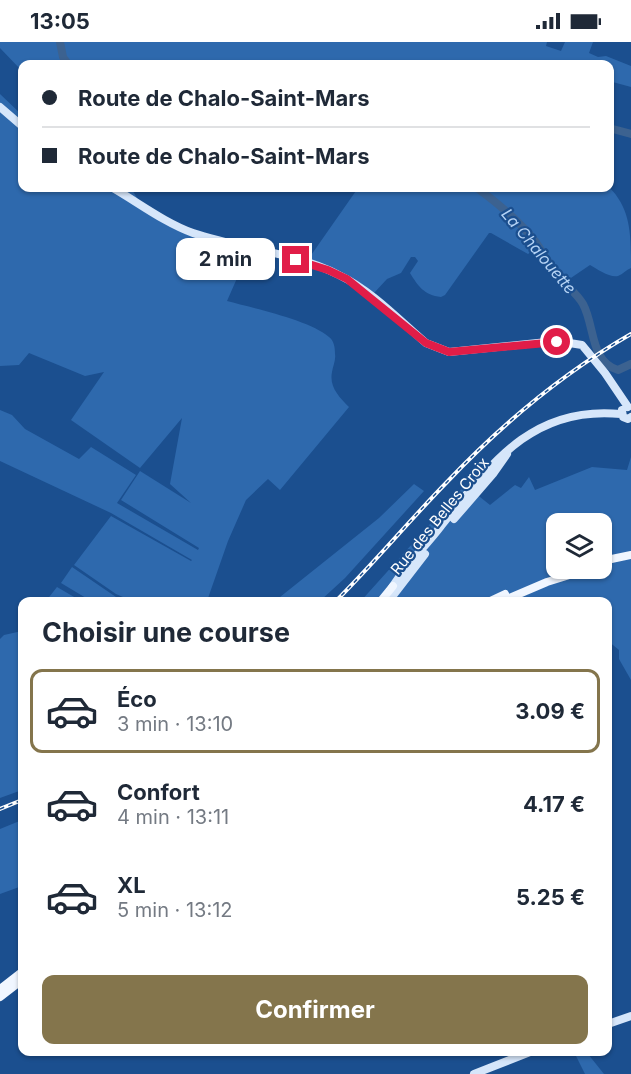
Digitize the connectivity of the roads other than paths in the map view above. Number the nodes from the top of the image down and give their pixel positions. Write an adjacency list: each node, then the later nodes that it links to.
1 (0, 107): 2 (main road)
2 (18, 123)
3 (120, 192): 4 (main road)
4 (626, 410): 5 (main road, Rue des Belles Croix); 6 (main road, Rue des Belles Croix)
5 (631, 417)
6 (498, 462): 13 (main road, Rue des Belles Croix); 15 (main road, Rue des Belles Croix)
7 (631, 555): 8 (main road)
8 (612, 559)
9 (631, 560): 10 (main road)
10 (612, 564)
11 (546, 578): 16 (main road)
12 (557, 579): 17 (main road)
13 (393, 586): 14 (main road)
14 (387, 597)
15 (388, 597)
16 (499, 597)
17 (512, 597)
18 (18, 975): 20 (main road)
19 (18, 983): 21 (main road)
20 (0, 989)
21 (0, 997)
22 (631, 1016): 23 (main road)
23 (612, 1023)
24 (520, 1056): 25 (main road)
25 (474, 1074)

